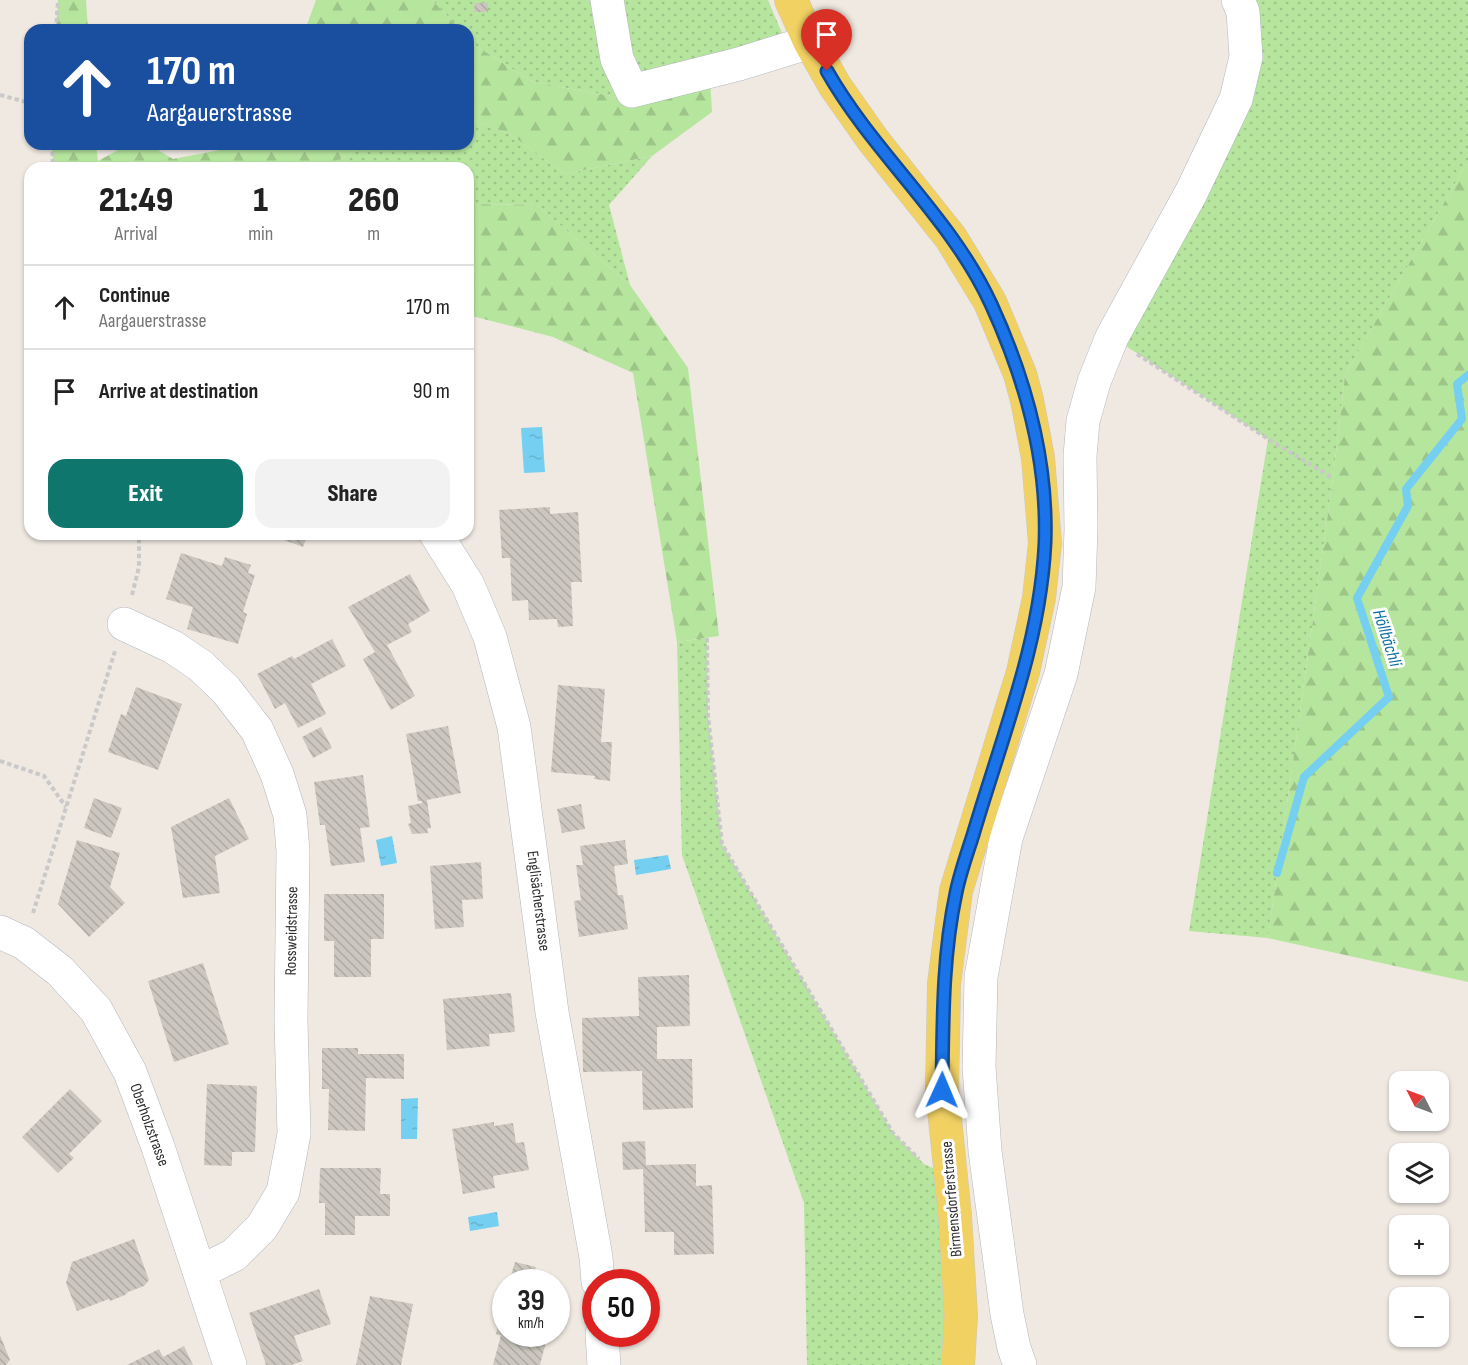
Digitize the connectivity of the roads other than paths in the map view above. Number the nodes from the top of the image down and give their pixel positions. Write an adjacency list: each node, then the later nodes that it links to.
1 (607, 0): 4 (street)
2 (791, 0): 4 (main road, Birmensdorferstrasse)
3 (1238, 0): 14 (street)
4 (810, 42): 13 (main road, Birmensdorferstrasse)
5 (440, 540): 8 (street, Englisächerstrasse)
6 (124, 624): 9 (street, Rossweidstrasse)
7 (12, 937): 9 (street, Oberholzstrasse)
8 (597, 1269)
9 (200, 1272): 11 (street, Oberholzstrasse)
10 (603, 1347): 12 (street)
11 (230, 1365)
12 (604, 1365)
13 (958, 1365)
14 (1020, 1365)

